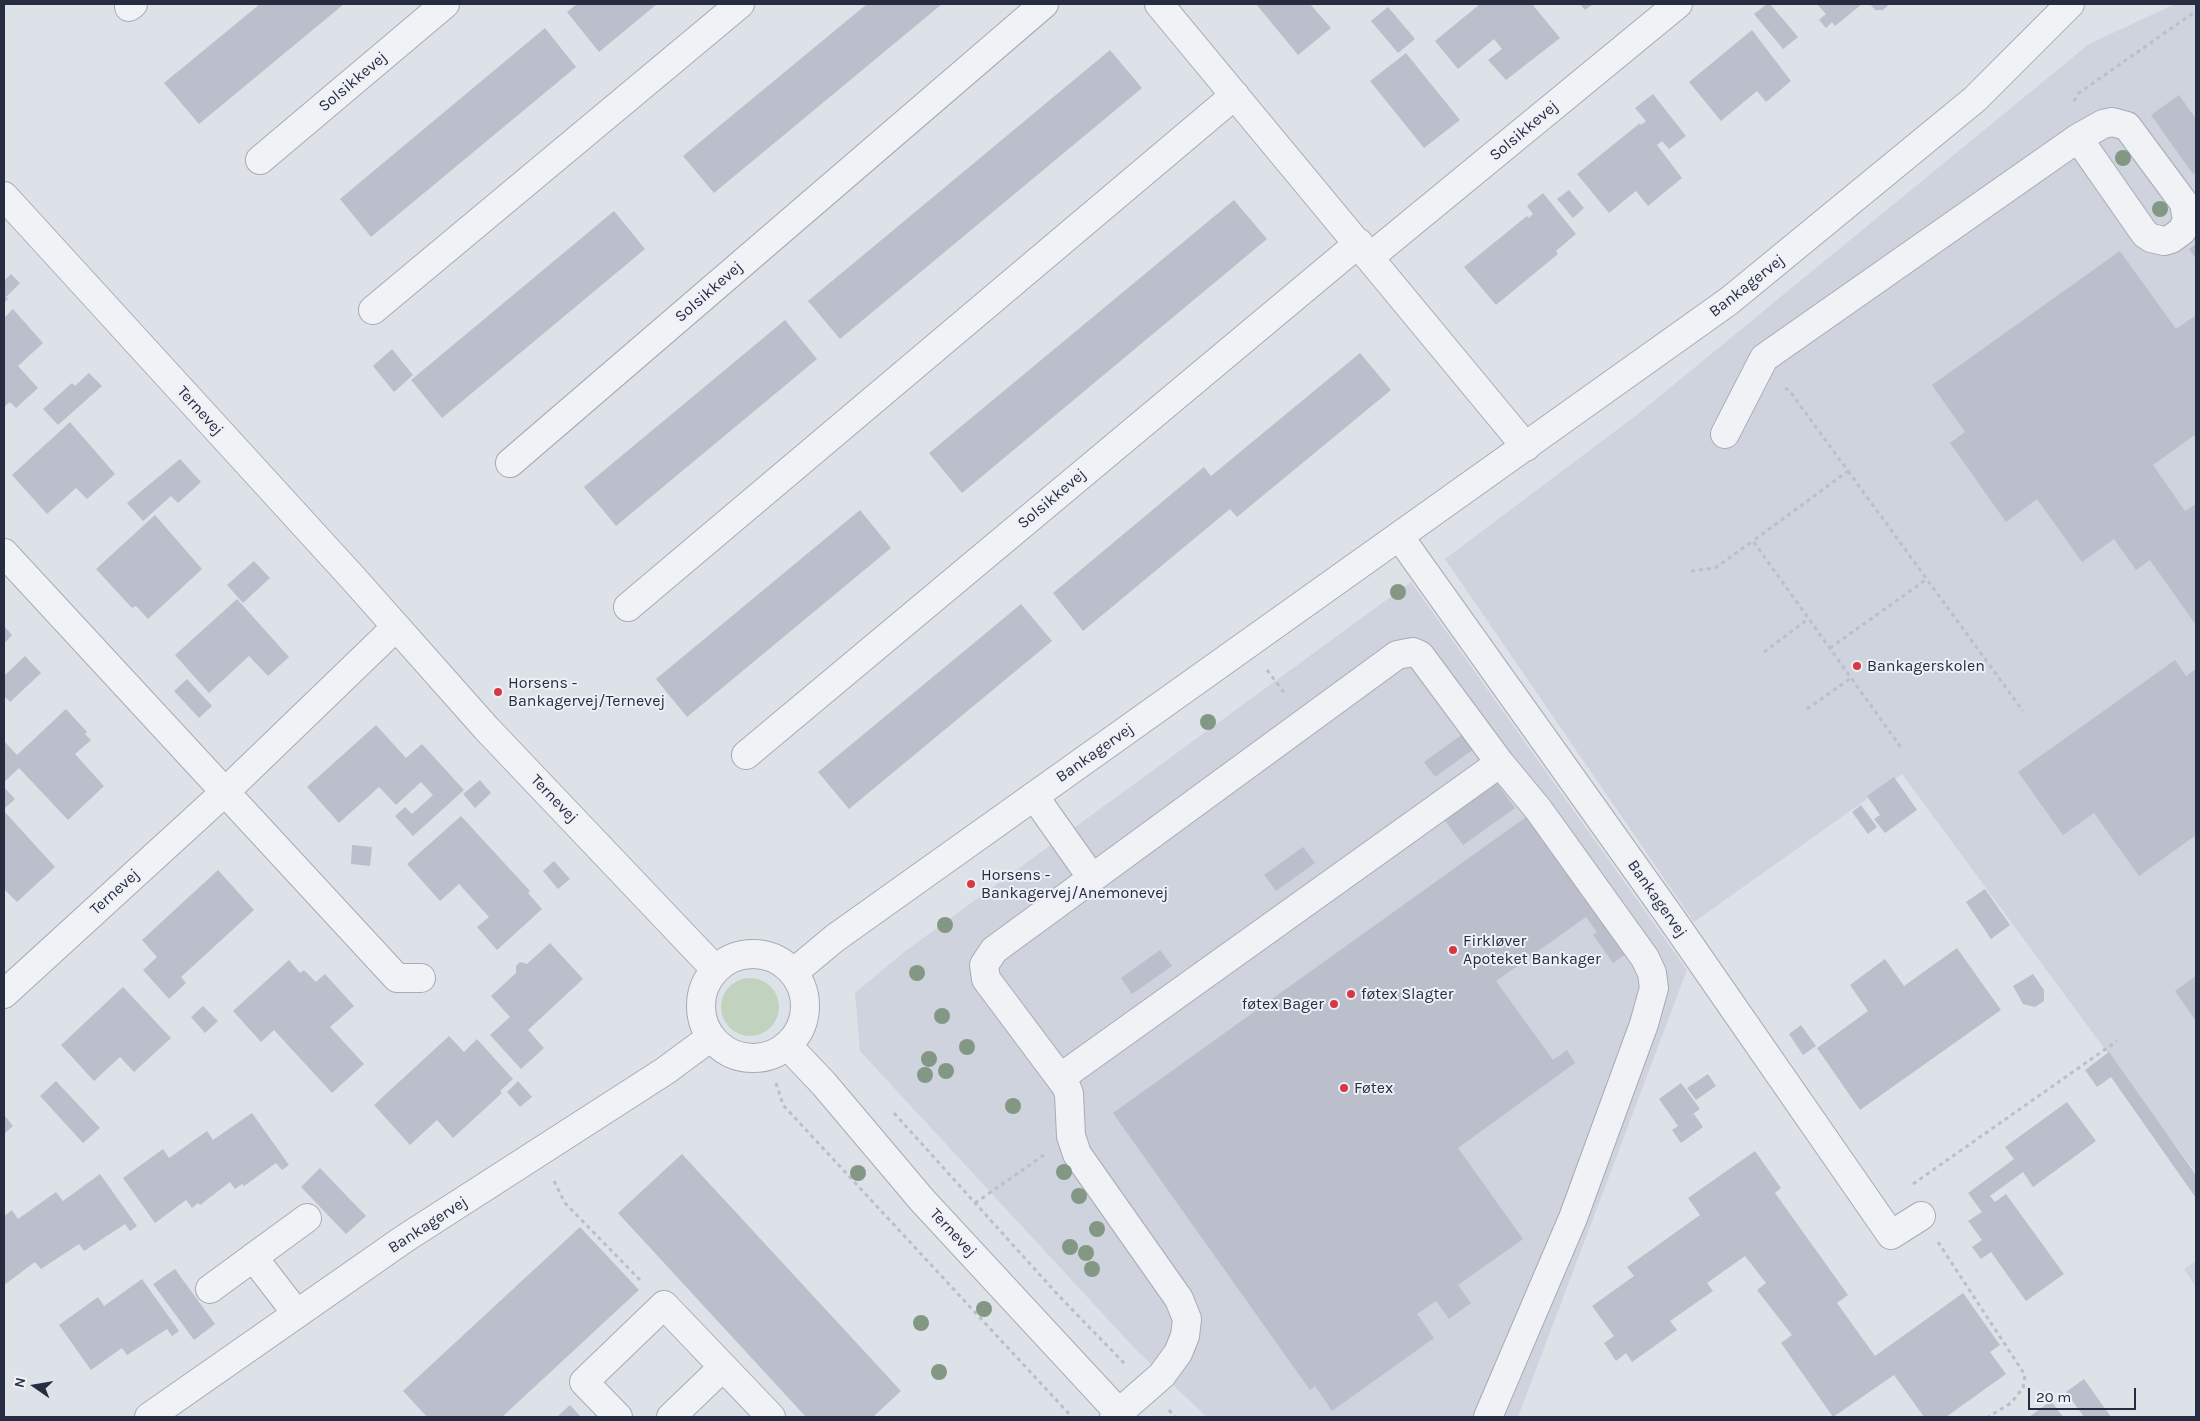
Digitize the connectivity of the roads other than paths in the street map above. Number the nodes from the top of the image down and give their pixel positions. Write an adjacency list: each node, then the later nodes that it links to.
1 (445, 4): 9 (street, Solsikkevej)
2 (740, 4): 12 (street)
3 (1044, 4): 15 (street, Solsikkevej)
4 (1159, 4): 7 (street)
5 (1678, 4): 11 (street, Solsikkevej)
6 (2070, 4): 14 (street, Bankagervej)
7 (1235, 94): 11 (street); 18 (street)
8 (2078, 138): 13 (street)
9 (260, 160)
10 (4, 196): 19 (street, Ternevej)
11 (1364, 250): 14 (street); 20 (street, Solsikkevej)
12 (373, 310)
13 (1725, 434)
14 (1526, 447): 16 (street, Bankagervej)
15 (510, 463)
16 (1399, 536): 23 (street, Bankagervej); 32 (street, Bankagervej)
17 (4, 554): 22 (street)
18 (628, 607)
19 (395, 628): 22 (street, Ternevej); 25 (street, Ternevej)
20 (746, 755)
21 (1500, 763): 24 (street); 31 (street); 43 (street)
22 (226, 791): 27 (street); 28 (street, Ternevej)
23 (1034, 796): 24 (street); 26 (street, Bankagervej)
24 (1092, 878): 31 (street)
25 (715, 969): 26 (street); 29 (street)
26 (793, 973): 30 (street)
27 (421, 978)
28 (4, 994)
29 (710, 1037): 30 (street); 36 (street, Bankagervej)
30 (777, 1051): 38 (street, Ternevej)
31 (1060, 1078): 38 (street)
32 (1921, 1216)
33 (307, 1218): 34 (street)
34 (253, 1257): 35 (street); 36 (street)
35 (210, 1289)
36 (297, 1314): 39 (street, Bankagervej)
37 (723, 1367): 40 (street); 41 (street); 42 (street)
38 (1118, 1416)
39 (149, 1417)
40 (618, 1417)
41 (671, 1417)
42 (771, 1417)
43 (1488, 1417)

